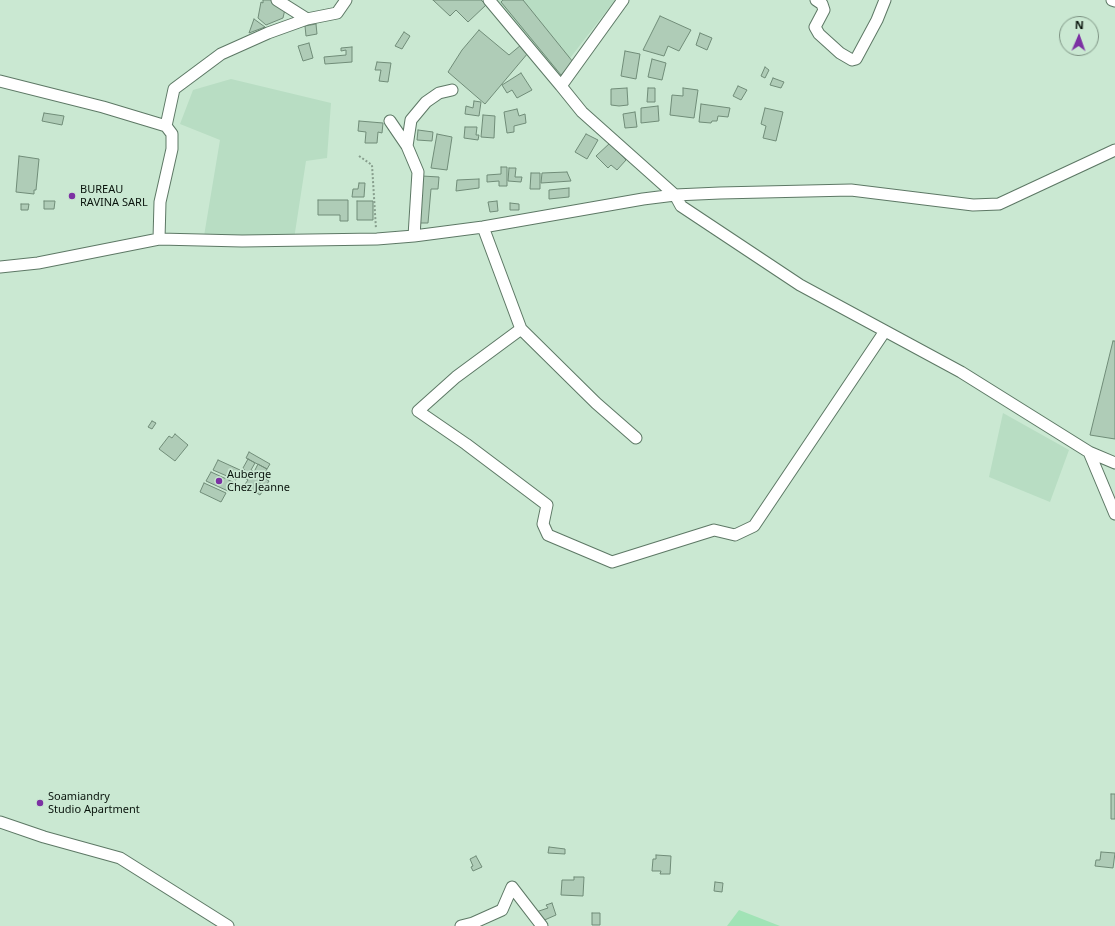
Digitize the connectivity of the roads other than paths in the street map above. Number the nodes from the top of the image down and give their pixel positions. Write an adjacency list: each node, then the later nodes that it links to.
1 (277, 0): 7 (street)
2 (346, 0): 7 (street)
3 (488, 0): 9 (street)
4 (623, 0): 9 (street)
5 (816, 0): 6 (street)
6 (885, 0)
7 (307, 20): 12 (street)
8 (0, 81): 12 (street)
9 (561, 86): 15 (street)
10 (452, 90): 13 (street)
11 (390, 121): 13 (street)
12 (166, 126): 18 (street)
13 (407, 146): 17 (street)
14 (1115, 150): 15 (street)
15 (675, 195): 16 (street); 21 (street)
16 (483, 227): 17 (street); 20 (street)
17 (414, 236): 18 (street)
18 (159, 239): 19 (street)
19 (0, 267)
20 (521, 329): 21 (street); 22 (street)
21 (885, 331): 23 (street)
22 (636, 438)
23 (1089, 452): 24 (street); 25 (street)
24 (1115, 463)
25 (1115, 514)
26 (0, 822): 27 (street)
27 (228, 926)
28 (461, 926): 29 (street)
29 (542, 926)

